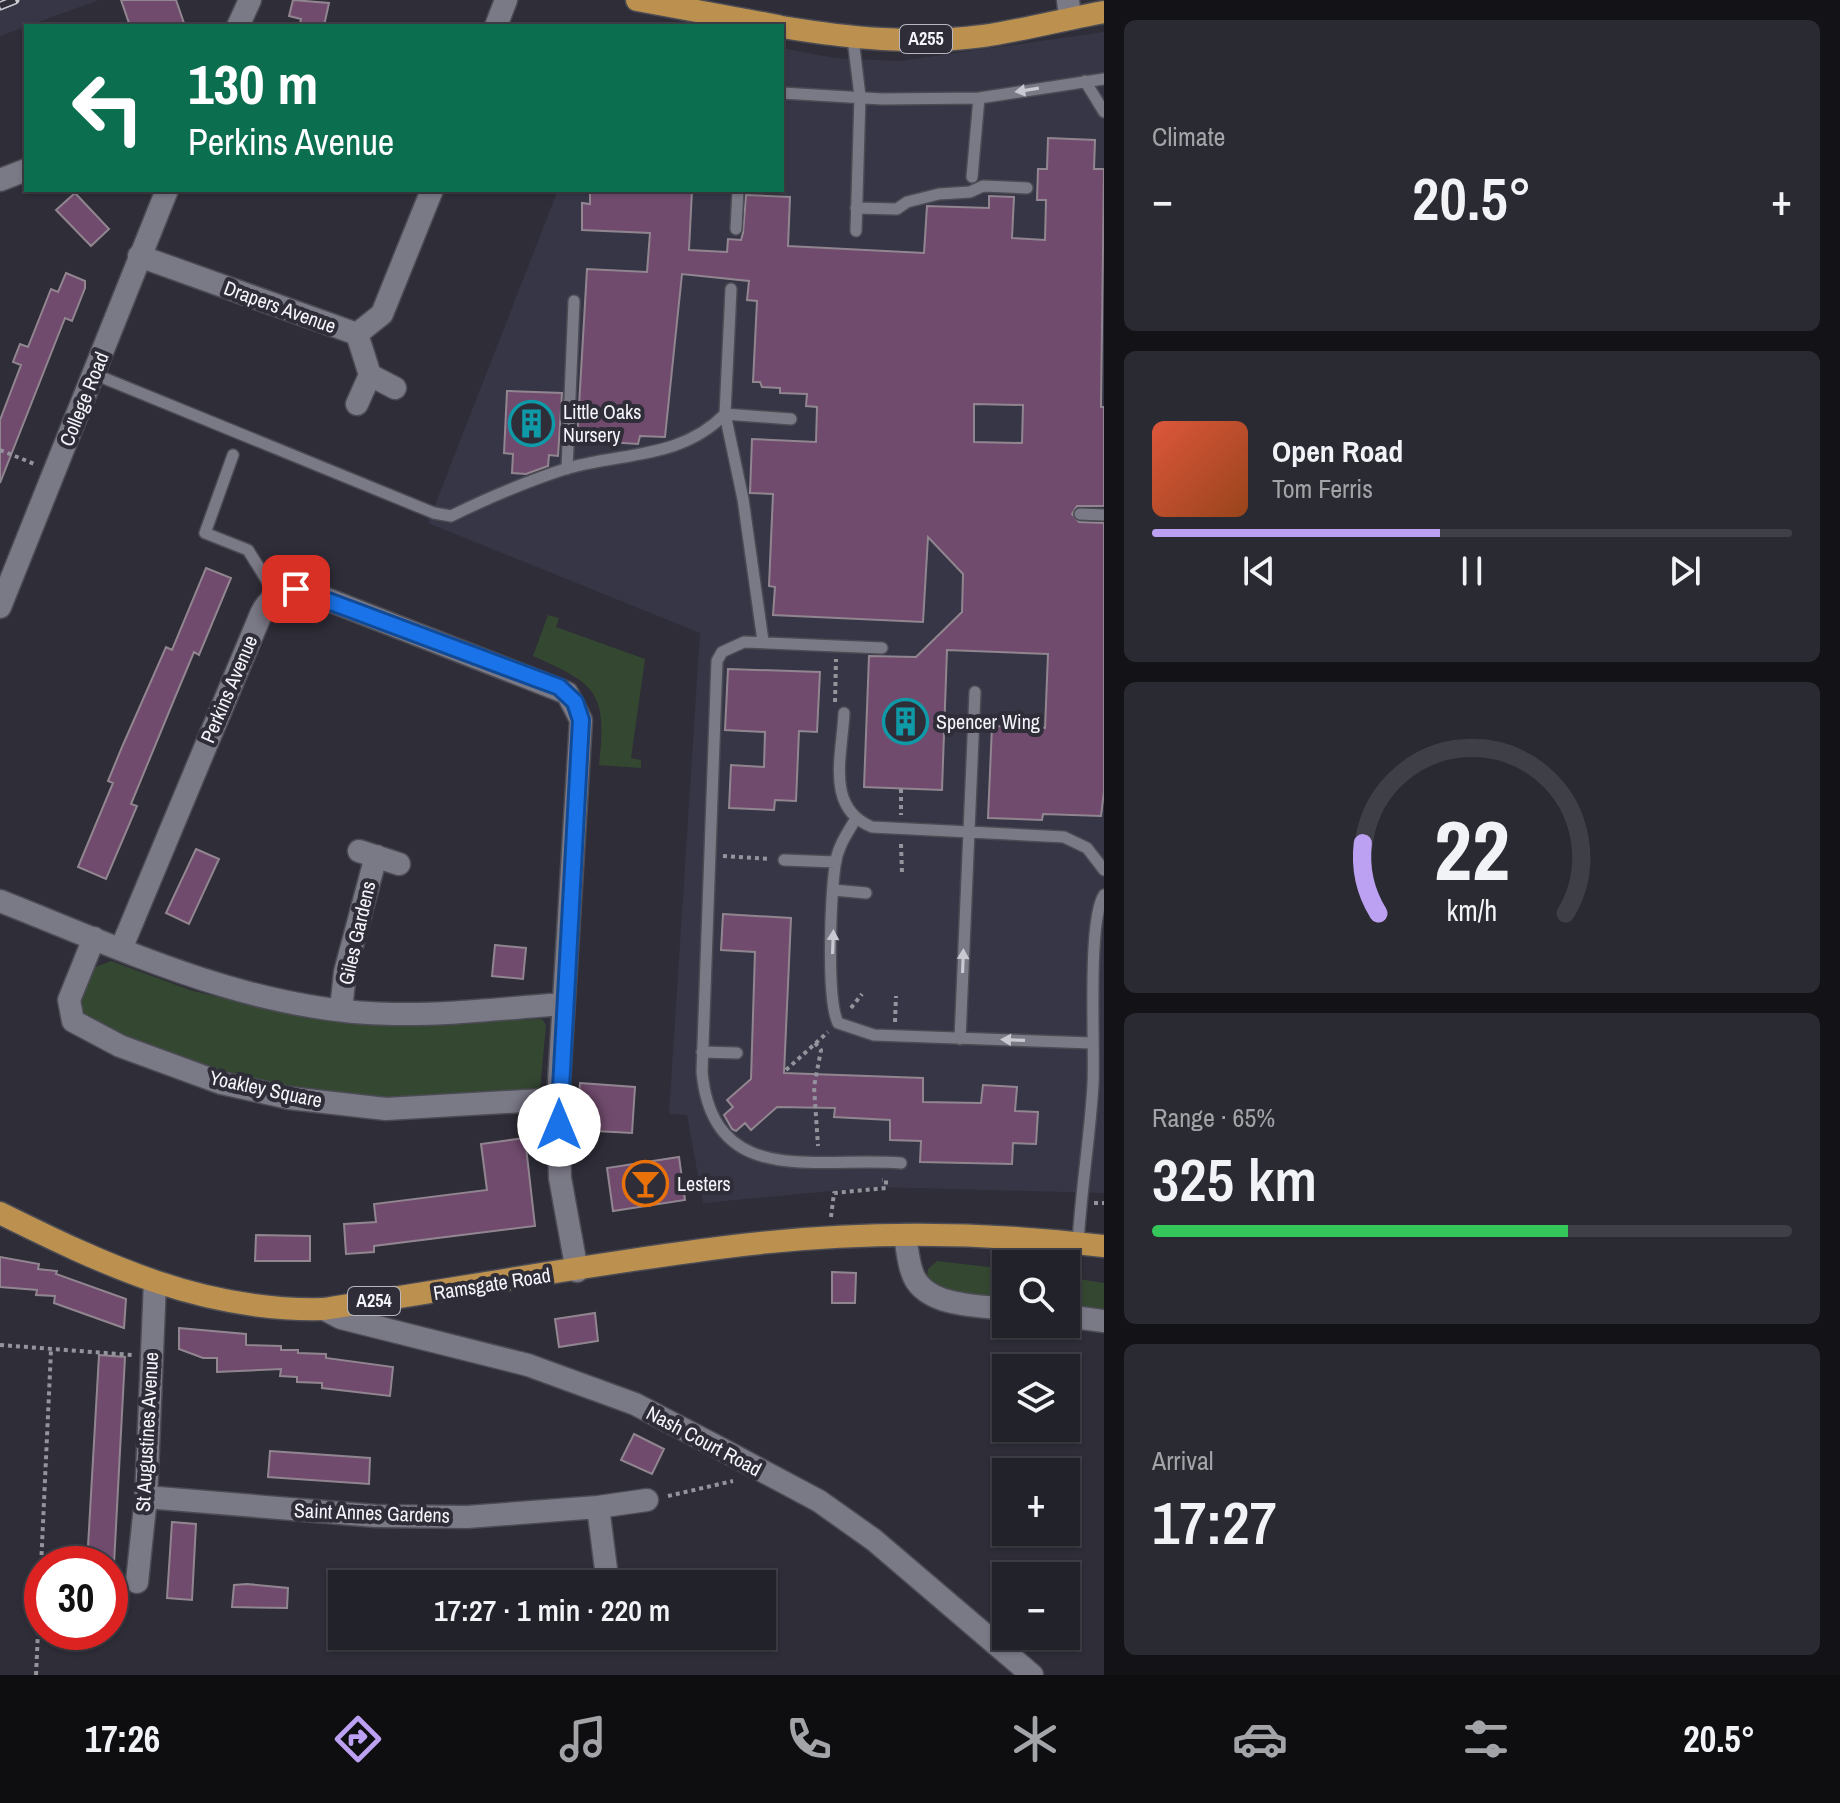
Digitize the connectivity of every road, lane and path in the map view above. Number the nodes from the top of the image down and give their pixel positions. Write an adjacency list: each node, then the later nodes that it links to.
1 (250, 0): 6 (street)
2 (506, 0): 7 (street)
3 (637, 0): 8 (main road, A255)
4 (1069, 9): 5 (main road, A255); 10 (main road, A255)
5 (1104, 12)
6 (239, 24)
7 (497, 24)
8 (769, 24)
9 (784, 27): 10 (main road, A255)
10 (853, 39): 14 (lane)
11 (1104, 79): 12 (lane)
12 (1085, 81): 15 (lane, one-way to 15); 16 (lane)
13 (784, 93): 14 (lane)
14 (860, 96): 15 (lane); 24 (lane)
15 (979, 98): 18 (lane)
16 (1104, 112)
17 (24, 171): 19 (street)
18 (972, 177)
19 (0, 180)
20 (1027, 188): 24 (lane)
21 (166, 192): 27 (street, College Road)
22 (431, 192): 30 (street, Drapers Avenue)
23 (738, 192): 25 (lane)
24 (856, 208): 26 (lane)
25 (736, 229)
26 (856, 231)
27 (139, 256): 30 (street, Drapers Avenue); 31 (street, College Road)
28 (731, 289): 35 (lane)
29 (574, 301): 39 (lane)
30 (357, 334): 32 (street)
31 (94, 374): 39 (lane); 40 (street, College Road)
32 (370, 375): 33 (street); 34 (street)
33 (395, 388)
34 (357, 404)
35 (725, 414): 36 (lane); 39 (lane); 45 (lane)
36 (791, 419)
37 (0, 450): 40 (path)
38 (233, 455): 43 (lane)
39 (567, 469)
40 (54, 472): 44 (street, College Road)
41 (1080, 514): 42 (lane)
42 (1104, 515)
43 (276, 595): 62 (street, Perkins Avenue); 64 (street)
44 (0, 607)
45 (763, 641): 46 (lane); 52 (lane)
46 (836, 645): 47 (lane); 49 (path)
47 (882, 648)
48 (975, 692): 51 (lane)
49 (844, 713): 50 (lane)
50 (855, 820): 51 (lane); 54 (lane)
51 (968, 833): 56 (lane); 67 (lane, one-way to 51)
52 (709, 856): 53 (path); 70 (lane)
53 (784, 860): 54 (lane)
54 (836, 862): 57 (lane)
55 (399, 864): 65 (street, Giles Gardens)
56 (1104, 870)
57 (834, 890): 58 (lane); 66 (lane, one-way to 57)
58 (866, 893)
59 (1104, 895): 69 (lane)
60 (0, 901): 61 (street)
61 (94, 938): 62 (street); 73 (street, Yoakley Square)
62 (121, 949): 65 (street)
63 (896, 996): 66 (path)
64 (563, 1004): 65 (street); 73 (street)
65 (341, 1010)
66 (894, 1036): 67 (lane)
67 (960, 1039): 69 (lane, one-way to 67)
68 (815, 1043): 74 (path)
69 (1091, 1043): 72 (lane)
70 (702, 1052): 71 (lane); 74 (lane)
71 (737, 1053)
72 (1098, 1080): 80 (lane)
73 (558, 1099): 82 (street)
74 (821, 1162): 75 (lane)
75 (901, 1163)
76 (871, 1179): 79 (path)
77 (0, 1213): 83 (main road, Ramsgate Road / A254)
78 (905, 1235): 79 (main road, Ramsgate Road / A254); 80 (main road, Ramsgate Road / A254); 84 (street)
79 (829, 1238): 82 (main road, Ramsgate Road / A254)
80 (1078, 1243): 81 (main road, Ramsgate Road / A254)
81 (1104, 1246)
82 (577, 1271): 85 (main road, Ramsgate Road / A254)
83 (155, 1282): 85 (main road, Ramsgate Road / A254); 90 (street, St Augustines Avenue)
84 (992, 1307)
85 (324, 1309): 91 (street, Nash Court Road)
86 (1080, 1318): 87 (street)
87 (1104, 1321)
88 (0, 1345): 89 (path)
89 (51, 1350): 90 (path); 97 (path)
90 (151, 1357): 92 (street, St Augustines Avenue)
91 (749, 1465): 93 (path); 98 (street, Nash Court Road)
92 (146, 1497): 94 (street, Saint Annes Gardens); 96 (street, St Augustines Avenue)
93 (647, 1500): 94 (street, Saint Annes Gardens)
94 (598, 1507): 95 (street)
95 (606, 1569)
96 (137, 1582)
97 (36, 1675)
98 (1032, 1675)

